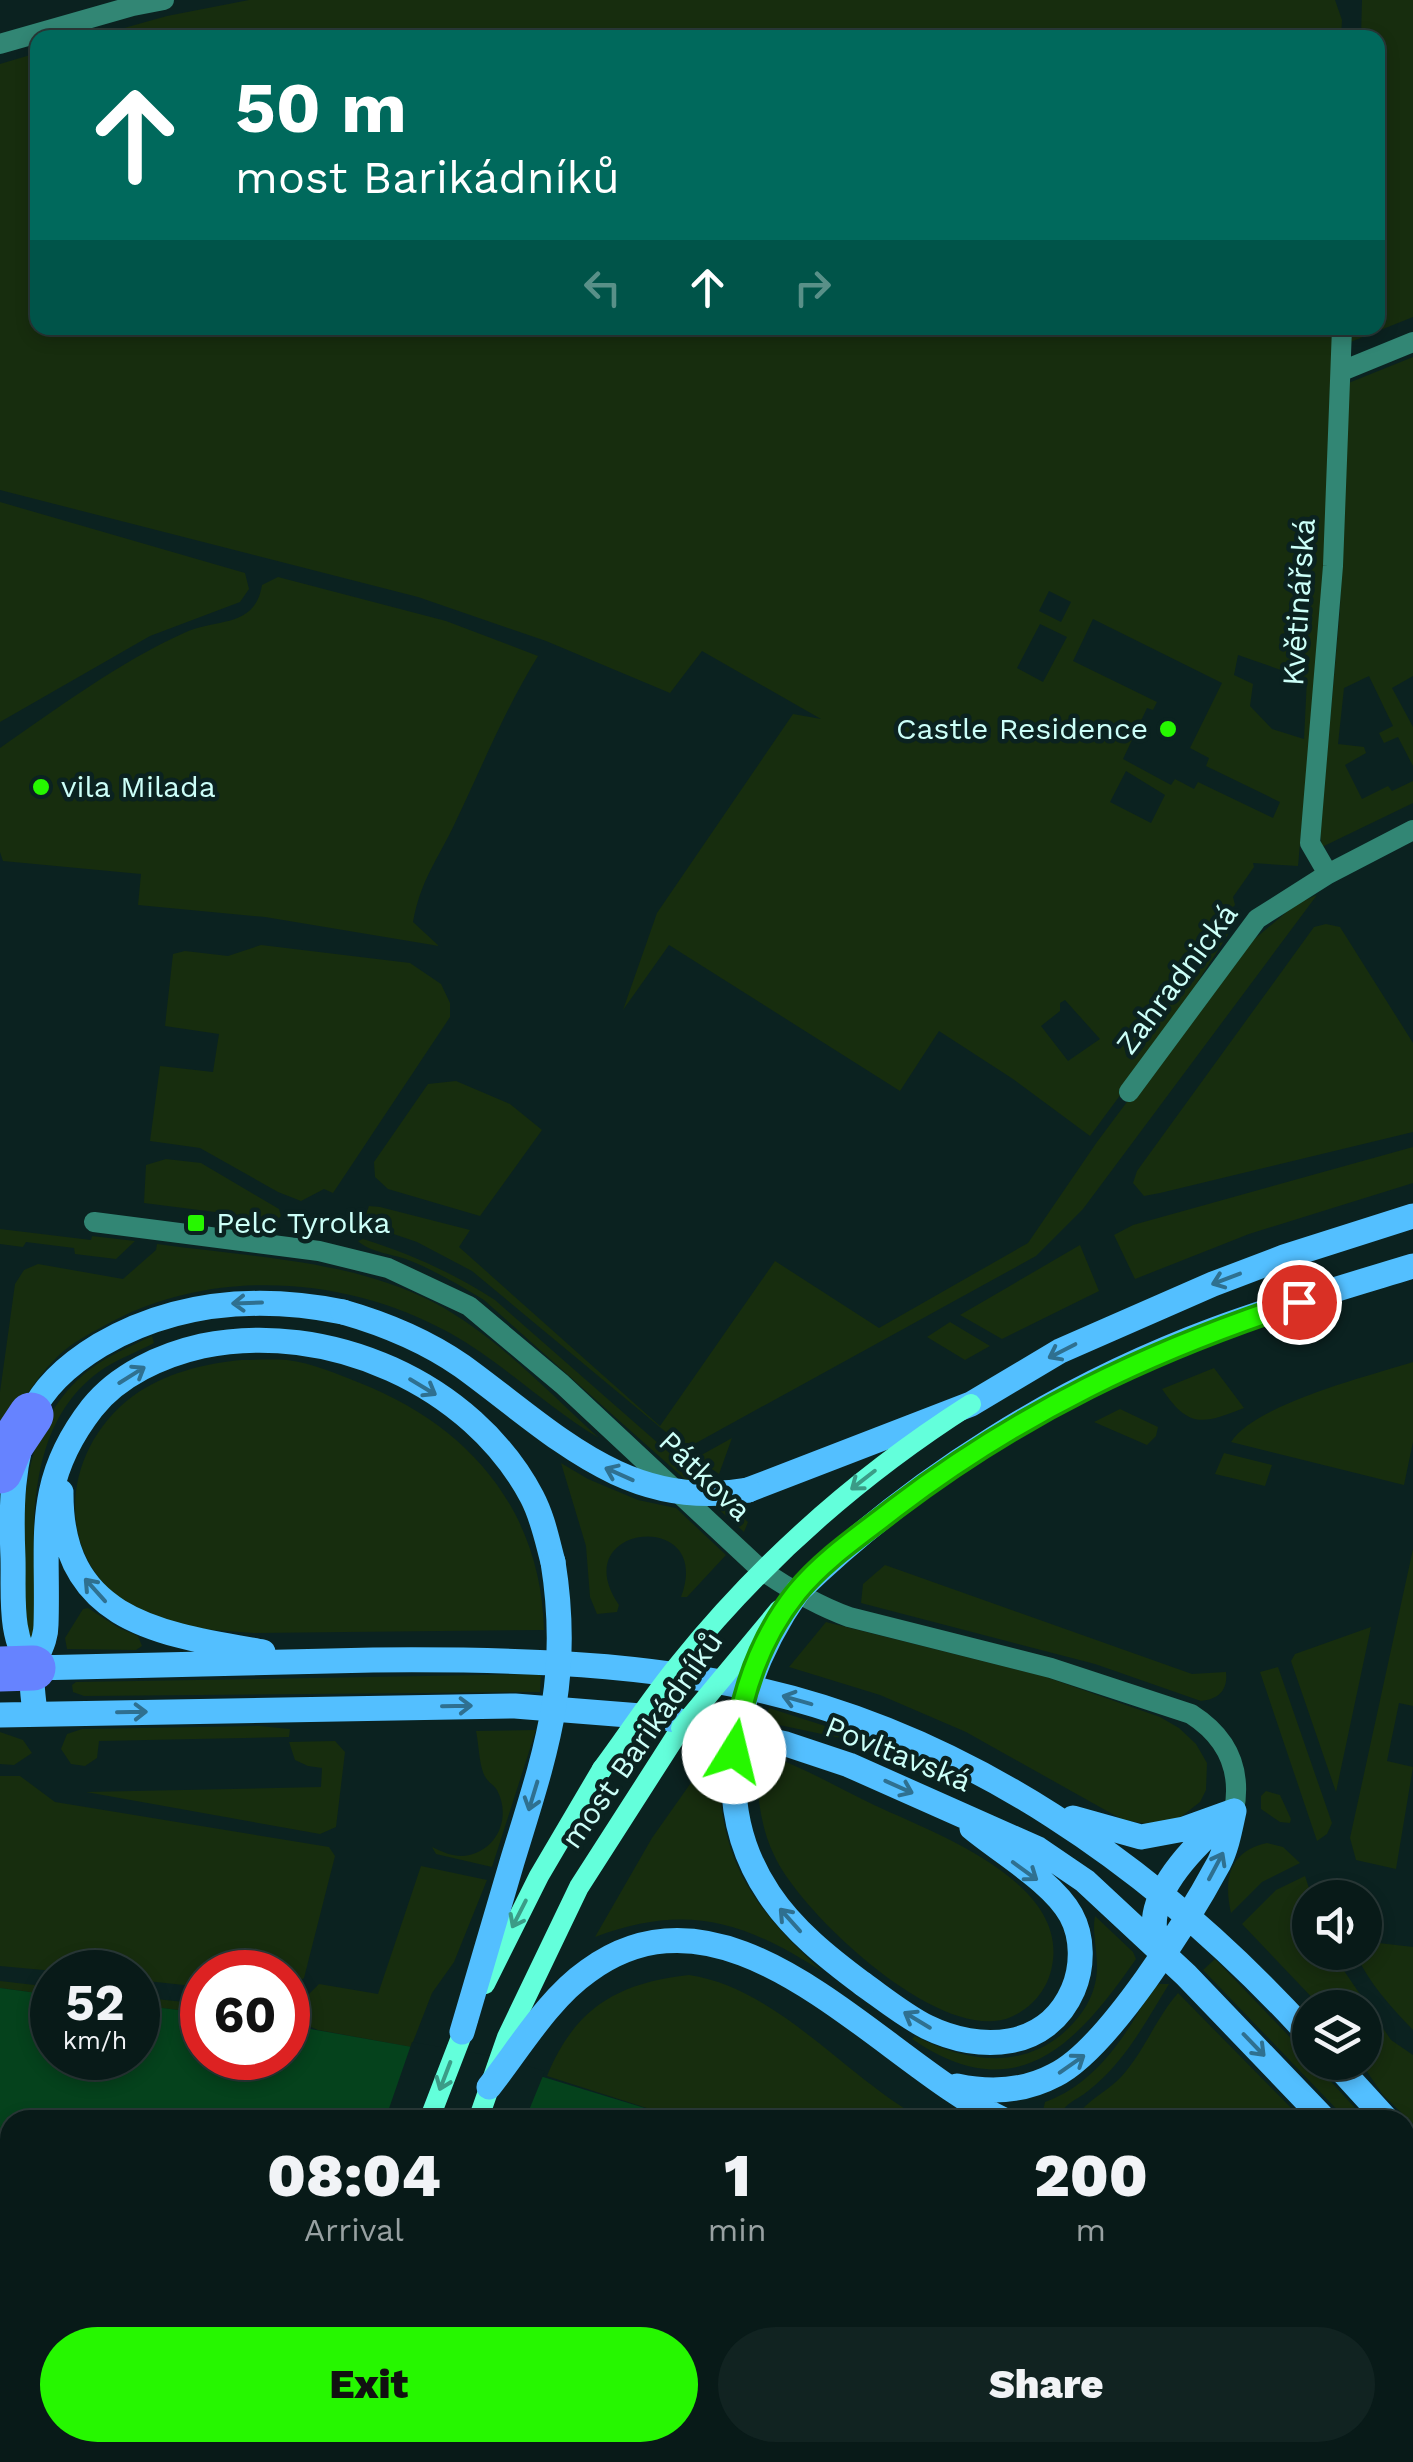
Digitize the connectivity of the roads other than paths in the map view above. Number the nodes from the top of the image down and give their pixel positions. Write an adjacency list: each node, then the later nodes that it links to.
1 (164, 0): 2 (street)
2 (49, 30)
3 (30, 35): 4 (street)
4 (0, 44)
5 (1342, 335): 7 (street, Květinářská)
6 (1413, 342): 7 (street)
7 (1342, 371): 9 (street, Květinářská)
8 (1413, 830): 9 (street, Zahradnická)
9 (1328, 874): 10 (street, Zahradnická)
10 (1129, 1092)
11 (1413, 1216): 14 (main road, most Barikádníků, one-way to 14)
12 (94, 1222): 25 (street, Pátkova)
13 (1413, 1266): 18 (main road, most Barikádníků)
14 (972, 1404): 15 (main road, one-way to 15, bridge); 30 (main road, most Barikádníků, one-way to 30, bridge)
15 (31, 1415): 17 (highway); 20 (main road)
16 (68, 1446): 19 (main road, one-way to 16); 20 (main road); 30 (main road, one-way to 30, bridge)
17 (0, 1472)
18 (798, 1590): 23 (main road, one-way to 18, bridge); 33 (main road, most Barikádníků, bridge)
19 (317, 1661): 20 (main road, Povltavská); 24 (main road, Povltavská, one-way to 19)
20 (16, 1669): 21 (main road)
21 (35, 1714): 22 (main road, Povltavská); 23 (main road, Povltavská, one-way to 23)
22 (0, 1715)
23 (949, 1809): 28 (main road, Povltavská)
24 (1044, 1809): 25 (main road); 26 (main road, Povltavská)
25 (1234, 1812): 26 (main road); 27 (main road, one-way to 25)
26 (1162, 1894): 27 (main road, Povltavská); 28 (main road)
27 (1187, 1916): 28 (main road); 29 (main road, Povltavská)
28 (1163, 1954): 31 (main road, one-way to 28); 37 (main road, Povltavská, one-way to 37)
29 (1292, 2017)
30 (462, 2032): 34 (main road, most Barikádníků, one-way to 34)
31 (938, 2080): 33 (main road); 36 (main road)
32 (1350, 2080): 38 (main road)
33 (489, 2087): 35 (main road, most Barikádníků)
34 (433, 2110)
35 (481, 2110)
36 (988, 2110)
37 (1315, 2110)
38 (1378, 2110)

